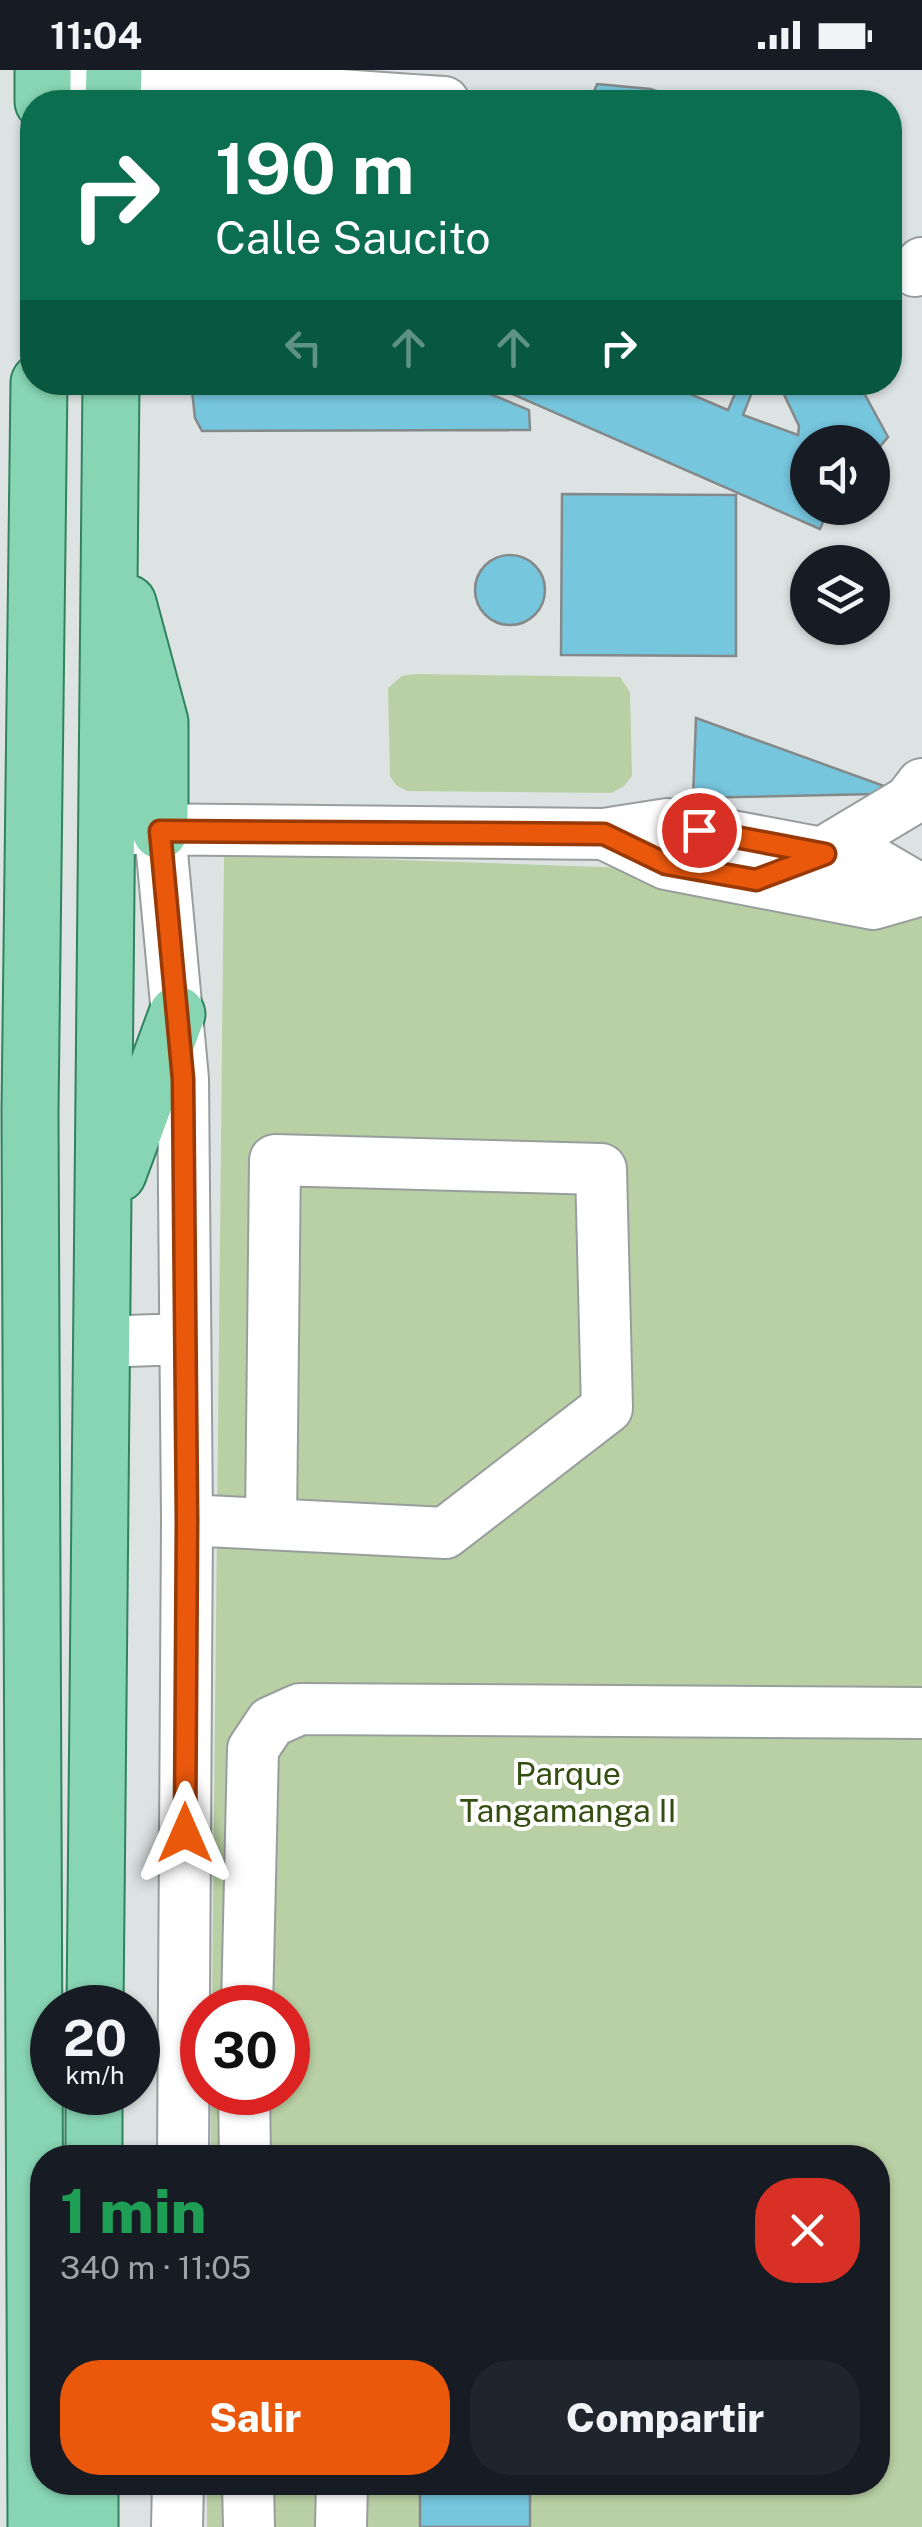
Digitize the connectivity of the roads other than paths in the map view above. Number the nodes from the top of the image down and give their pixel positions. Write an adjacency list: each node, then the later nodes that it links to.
1 (43, 83): 2 (street)
2 (113, 84): 3 (street)
3 (223, 90)
4 (40, 395): 13 (main road)
5 (111, 395): 7 (main road)
6 (922, 784): 9 (street)
7 (134, 830): 8 (street); 12 (street); 13 (main road); 14 (main road)
8 (604, 834): 9 (street); 10 (street)
9 (825, 854): 10 (street); 11 (street)
10 (756, 880): 11 (street)
11 (922, 890)
12 (177, 1014): 14 (main road); 15 (street)
13 (30, 1111): 26 (main road)
14 (105, 1209): 16 (main road)
15 (184, 1340): 16 (street); 17 (street)
16 (100, 1342): 20 (main road)
17 (187, 1520): 18 (street); 21 (street)
18 (271, 1524): 18 (street)
19 (922, 1713): 22 (street)
20 (95, 1985)
21 (184, 1985)
22 (247, 1985)
23 (94, 2115): 27 (main road)
24 (183, 2115): 28 (street)
25 (244, 2115): 29 (street)
26 (34, 2145)
27 (94, 2145)
28 (183, 2145)
29 (245, 2145)
30 (36, 2495): 35 (main road)
31 (90, 2495): 36 (main road)
32 (178, 2495): 37 (street)
33 (248, 2495): 38 (street)
34 (342, 2495): 39 (street)
35 (36, 2527)
36 (90, 2527)
37 (177, 2527)
38 (249, 2527)
39 (341, 2527)

